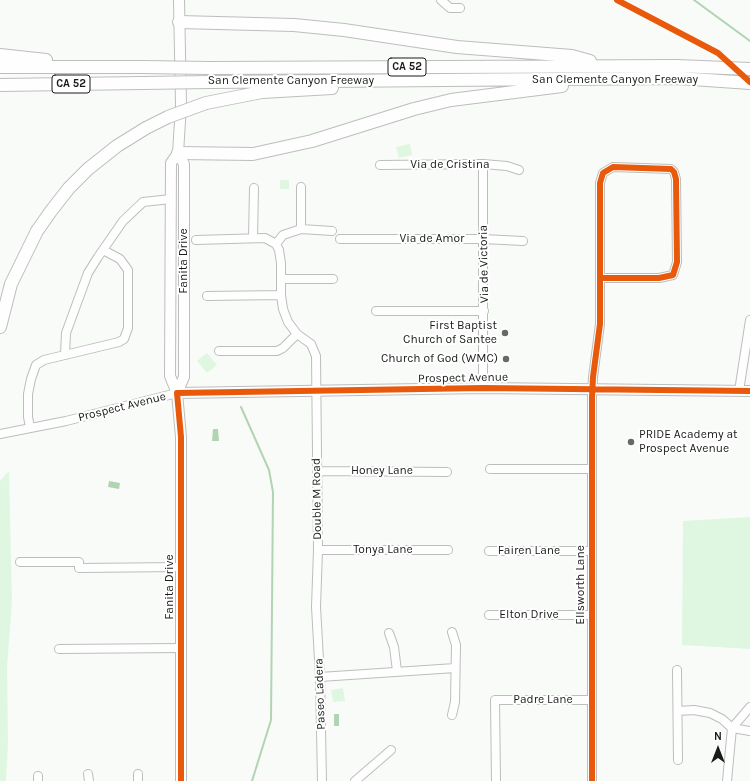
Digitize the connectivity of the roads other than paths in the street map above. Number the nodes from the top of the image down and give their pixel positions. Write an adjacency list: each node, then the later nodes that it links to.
1 (179, 0): 4 (main road, Fanita Drive)
2 (441, 0): 3 (street)
3 (460, 8)
4 (179, 22): 7 (highway); 14 (main road, Fanita Drive)
5 (0, 55): 8 (highway)
6 (0, 66): 8 (highway, San Clemente Canyon Freeway / CA 52)
7 (605, 66): 8 (highway, San Clemente Canyon Freeway / CA 52, bridge); 9 (highway, San Clemente Canyon Freeway / CA 52)
8 (111, 67)
9 (750, 69)
10 (616, 79): 11 (highway, San Clemente Canyon Freeway / CA 52); 12 (highway, San Clemente Canyon Freeway / CA 52); 14 (highway)
11 (493, 80): 13 (highway, San Clemente Canyon Freeway / CA 52, bridge); 38 (highway, bridge)
12 (750, 83)
13 (0, 85)
14 (178, 153): 20 (main road, Fanita Drive); 47 (main road, Fanita Drive)
15 (483, 164): 16 (street, Via de Cristina); 17 (street, Via de Cristina); 24 (street, Via de Victoria)
16 (380, 165)
17 (519, 170)
18 (301, 187): 21 (street)
19 (254, 188): 23 (street)
20 (171, 200): 29 (street); 47 (main road, Fanita Drive)
21 (301, 229): 22 (street); 28 (street)
22 (332, 231)
23 (252, 238): 26 (street); 28 (street)
24 (483, 238): 25 (street, Via de Amor); 27 (street, Via de Amor); 35 (street, Via de Victoria)
25 (340, 239)
26 (196, 240)
27 (523, 241)
28 (276, 244): 31 (street, Double M Road)
29 (103, 250): 41 (street); 41 (street)
30 (601, 278): 30 (street, Ellsworth Lane); 43 (street, Ellsworth Lane)
31 (281, 279): 32 (street); 33 (street, Double M Road)
32 (332, 279)
33 (281, 295): 34 (street); 39 (street, Double M Road)
34 (207, 296)
35 (484, 310): 36 (street); 42 (street, Via de Victoria)
36 (376, 311)
37 (750, 320): 44 (street)
38 (0, 327)
39 (298, 334): 40 (street); 46 (street, Double M Road)
40 (219, 352)
41 (66, 355): 48 (street)
42 (483, 388): 43 (main road, Prospect Avenue); 46 (main road, Prospect Avenue)
43 (593, 389): 44 (main road, Prospect Avenue); 51 (street, Ellsworth Lane)
44 (739, 391): 45 (main road, Prospect Avenue)
45 (750, 391)
46 (317, 392): 47 (main road, Prospect Avenue); 52 (street, Double M Road)
47 (177, 393): 48 (street, Prospect Avenue); 59 (main road, Fanita Drive)
48 (30, 427): 49 (street, Prospect Avenue)
49 (0, 434)
50 (490, 469): 51 (street)
51 (592, 469): 57 (street, Ellsworth Lane)
52 (317, 471): 53 (street, Honey Lane); 54 (street, Double M Road)
53 (447, 472)
54 (318, 550): 55 (street, Tonya Lane); 60 (street, Double M Road)
55 (448, 550)
56 (489, 551): 57 (street, Fairen Lane)
57 (592, 551): 62 (street, Ellsworth Lane)
58 (20, 562): 59 (street)
59 (181, 567): 65 (main road, Fanita Drive)
60 (316, 607): 70 (street, Paseo Ladera)
61 (489, 615): 62 (street, Elton Drive)
62 (592, 615): 71 (street, Ellsworth Lane)
63 (452, 632): 67 (street)
64 (389, 633): 69 (street)
65 (181, 648): 66 (street); 79 (main road, Fanita Drive)
66 (59, 649)
67 (455, 668): 69 (street); 74 (street)
68 (677, 670): 73 (street)
69 (397, 671): 70 (street)
70 (320, 677): 80 (street, Paseo Ladera)
71 (592, 700): 82 (street, Padre Lane); 83 (street, Ellsworth Lane)
72 (750, 707): 75 (street)
73 (678, 711): 75 (street); 78 (street)
74 (452, 715)
75 (732, 728): 76 (street); 84 (street)
76 (750, 731)
77 (391, 750): 81 (street)
78 (678, 760)
79 (181, 781)
80 (322, 781)
81 (355, 781)
82 (496, 781)
83 (592, 781)
84 (727, 781)

